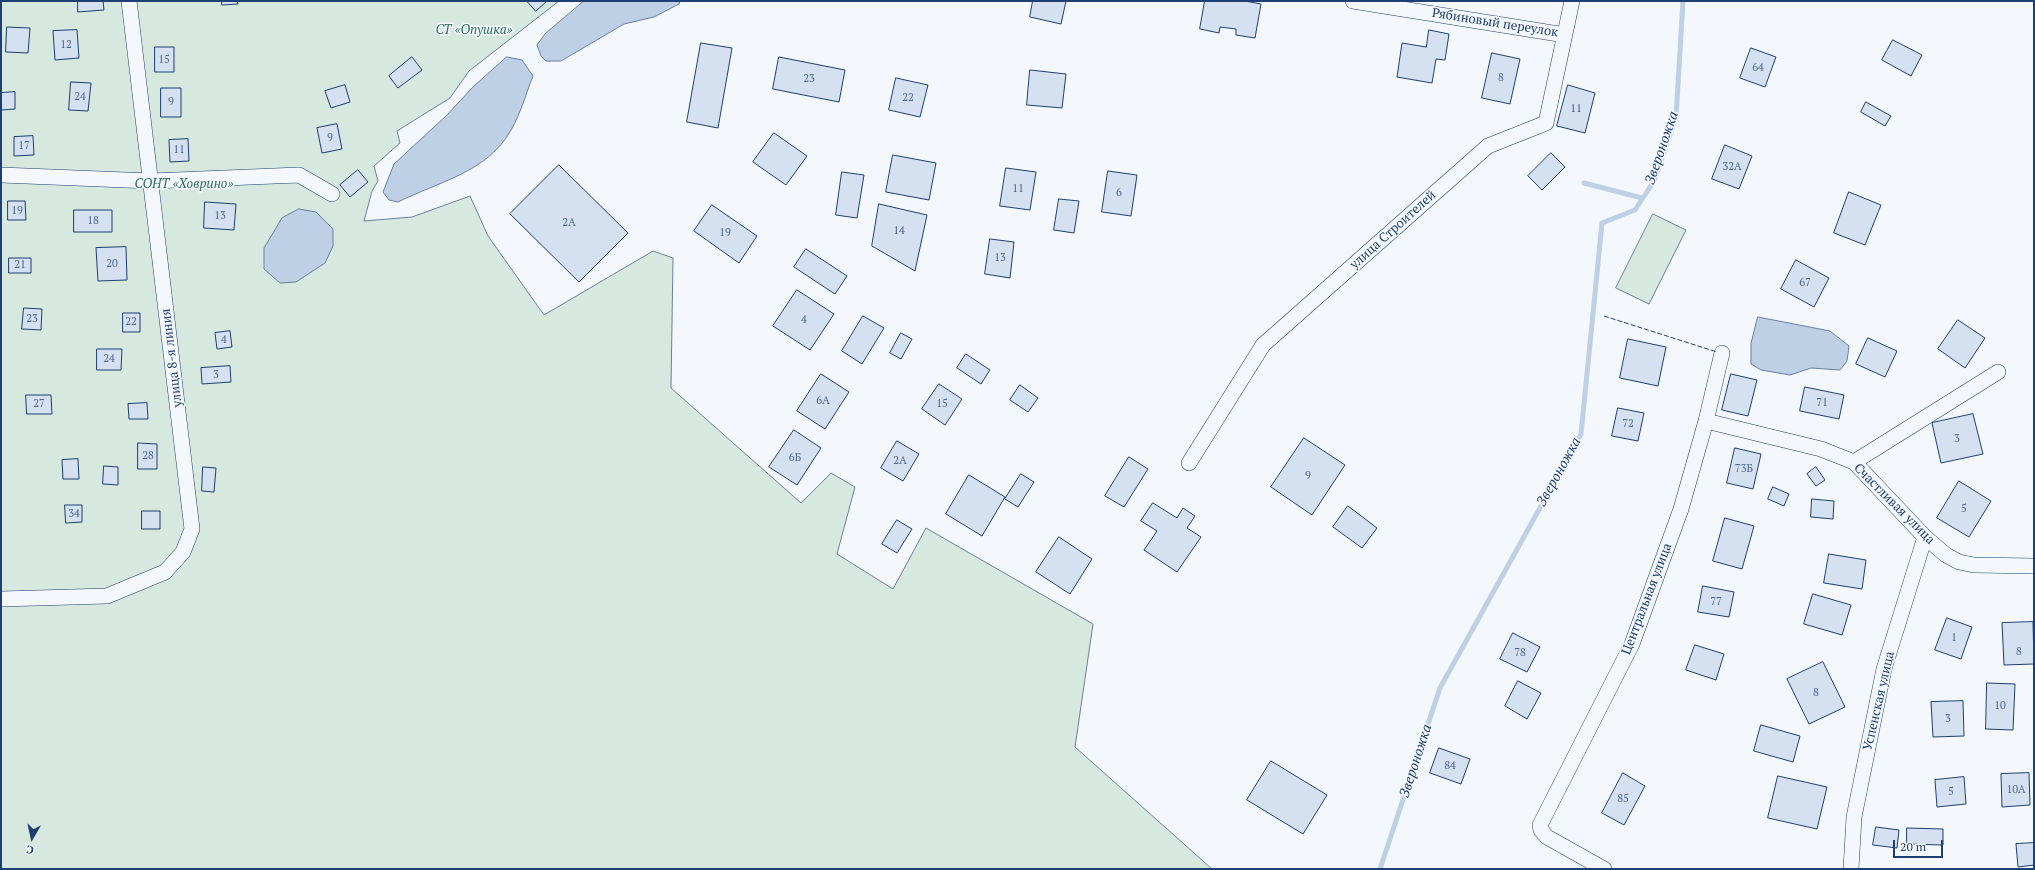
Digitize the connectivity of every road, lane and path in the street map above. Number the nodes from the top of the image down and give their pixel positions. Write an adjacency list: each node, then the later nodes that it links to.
1 (129, 1): 6 (street, улица 8-я линия)
2 (1353, 1): 4 (street, Рябиновый переулок)
3 (1572, 1): 4 (street, улица Строителей)
4 (1565, 35): 12 (street, улица Строителей)
5 (1, 175): 6 (street)
6 (151, 181): 7 (street); 15 (street, улица 8-я линия)
7 (332, 194)
8 (1722, 353): 10 (street, Центральная улица)
9 (1998, 372): 11 (street)
10 (1706, 421): 11 (street, Счастливая улица); 16 (street, Центральная улица)
11 (1854, 462): 13 (street, Счастливая улица)
12 (1189, 463)
13 (1925, 537): 14 (street, Счастливая улица); 17 (street, Успенская улица)
14 (2034, 566)
15 (1, 598)
16 (1604, 869)
17 (1851, 869)

